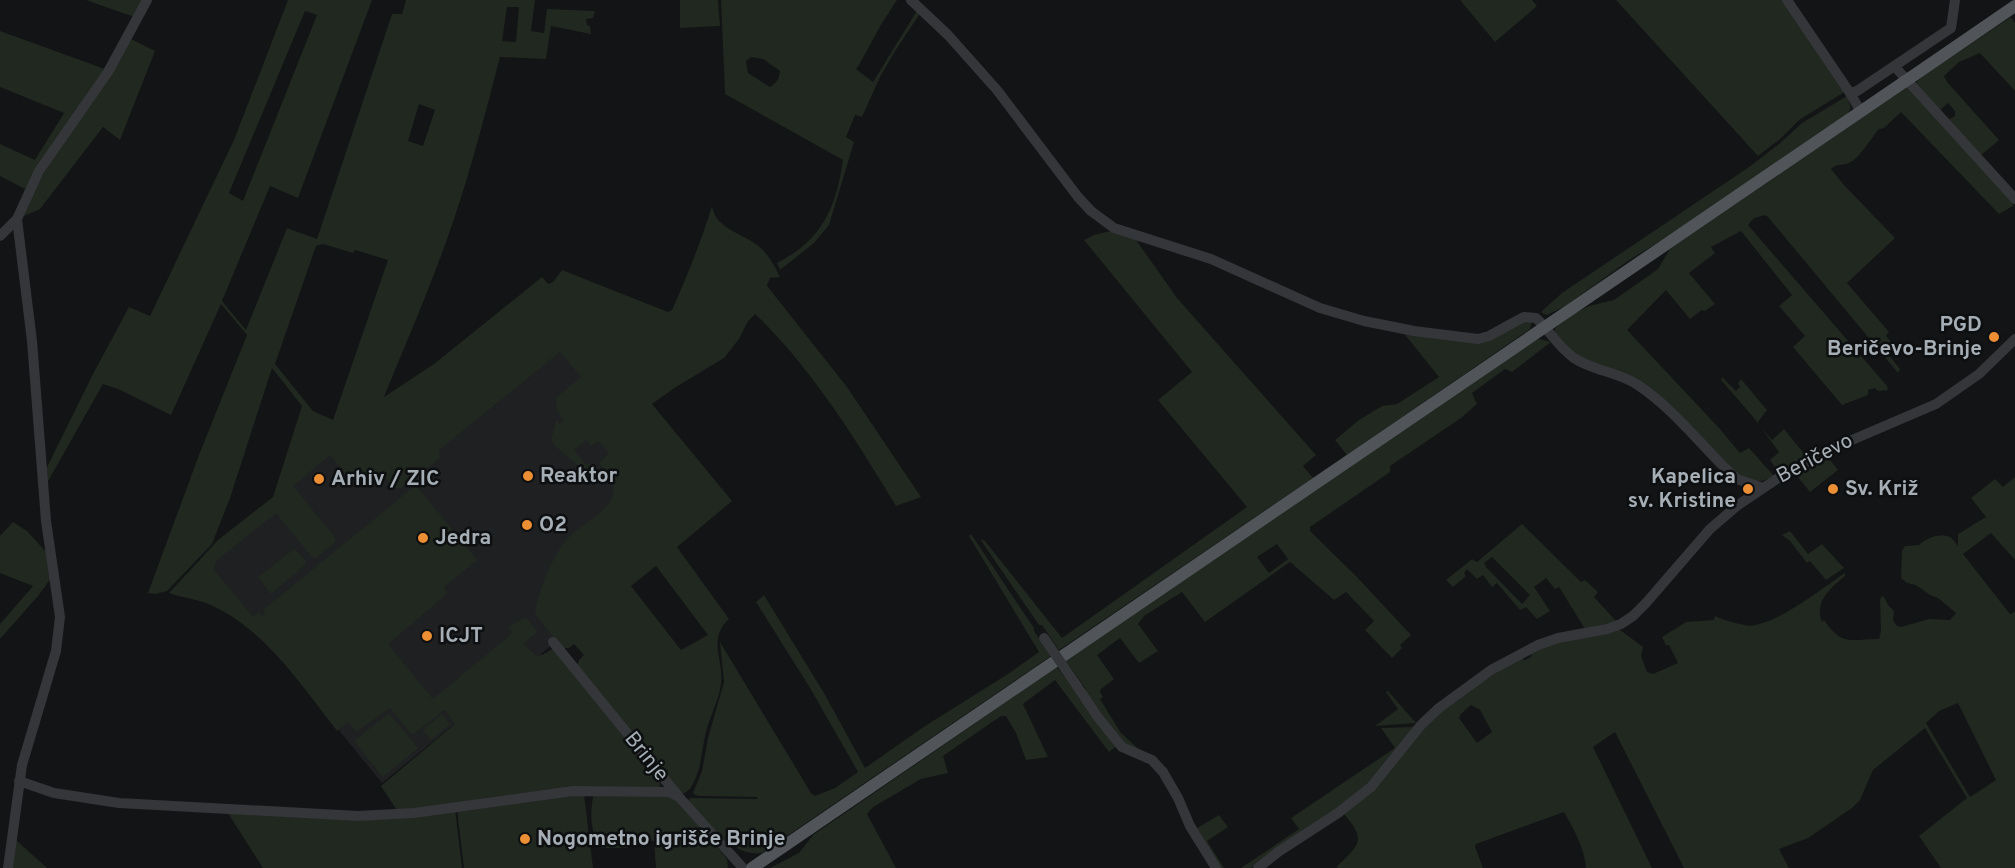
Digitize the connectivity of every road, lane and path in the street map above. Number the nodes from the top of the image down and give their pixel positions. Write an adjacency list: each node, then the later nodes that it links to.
1 (147, 0): 10 (street)
2 (911, 0): 12 (street)
3 (1786, 0): 7 (street)
4 (1955, 0): 6 (street)
5 (2015, 6): 8 (main road)
6 (1895, 67): 7 (street); 9 (street)
7 (1850, 93): 8 (street)
8 (1861, 112): 12 (main road)
9 (2015, 199)
10 (17, 219): 11 (street); 17 (street)
11 (0, 236)
12 (1546, 328): 14 (street); 21 (main road)
13 (2015, 339): 14 (street, Beričevo)
14 (1762, 488): 23 (street, Beričevo)
15 (1044, 638): 22 (street, bridge)
16 (553, 642): 18 (street, Brinje)
17 (19, 781): 18 (street); 19 (street)
18 (679, 797): 20 (street, Brinje)
19 (8, 868)
20 (743, 868)
21 (752, 868)
22 (1216, 868)
23 (1258, 868)

